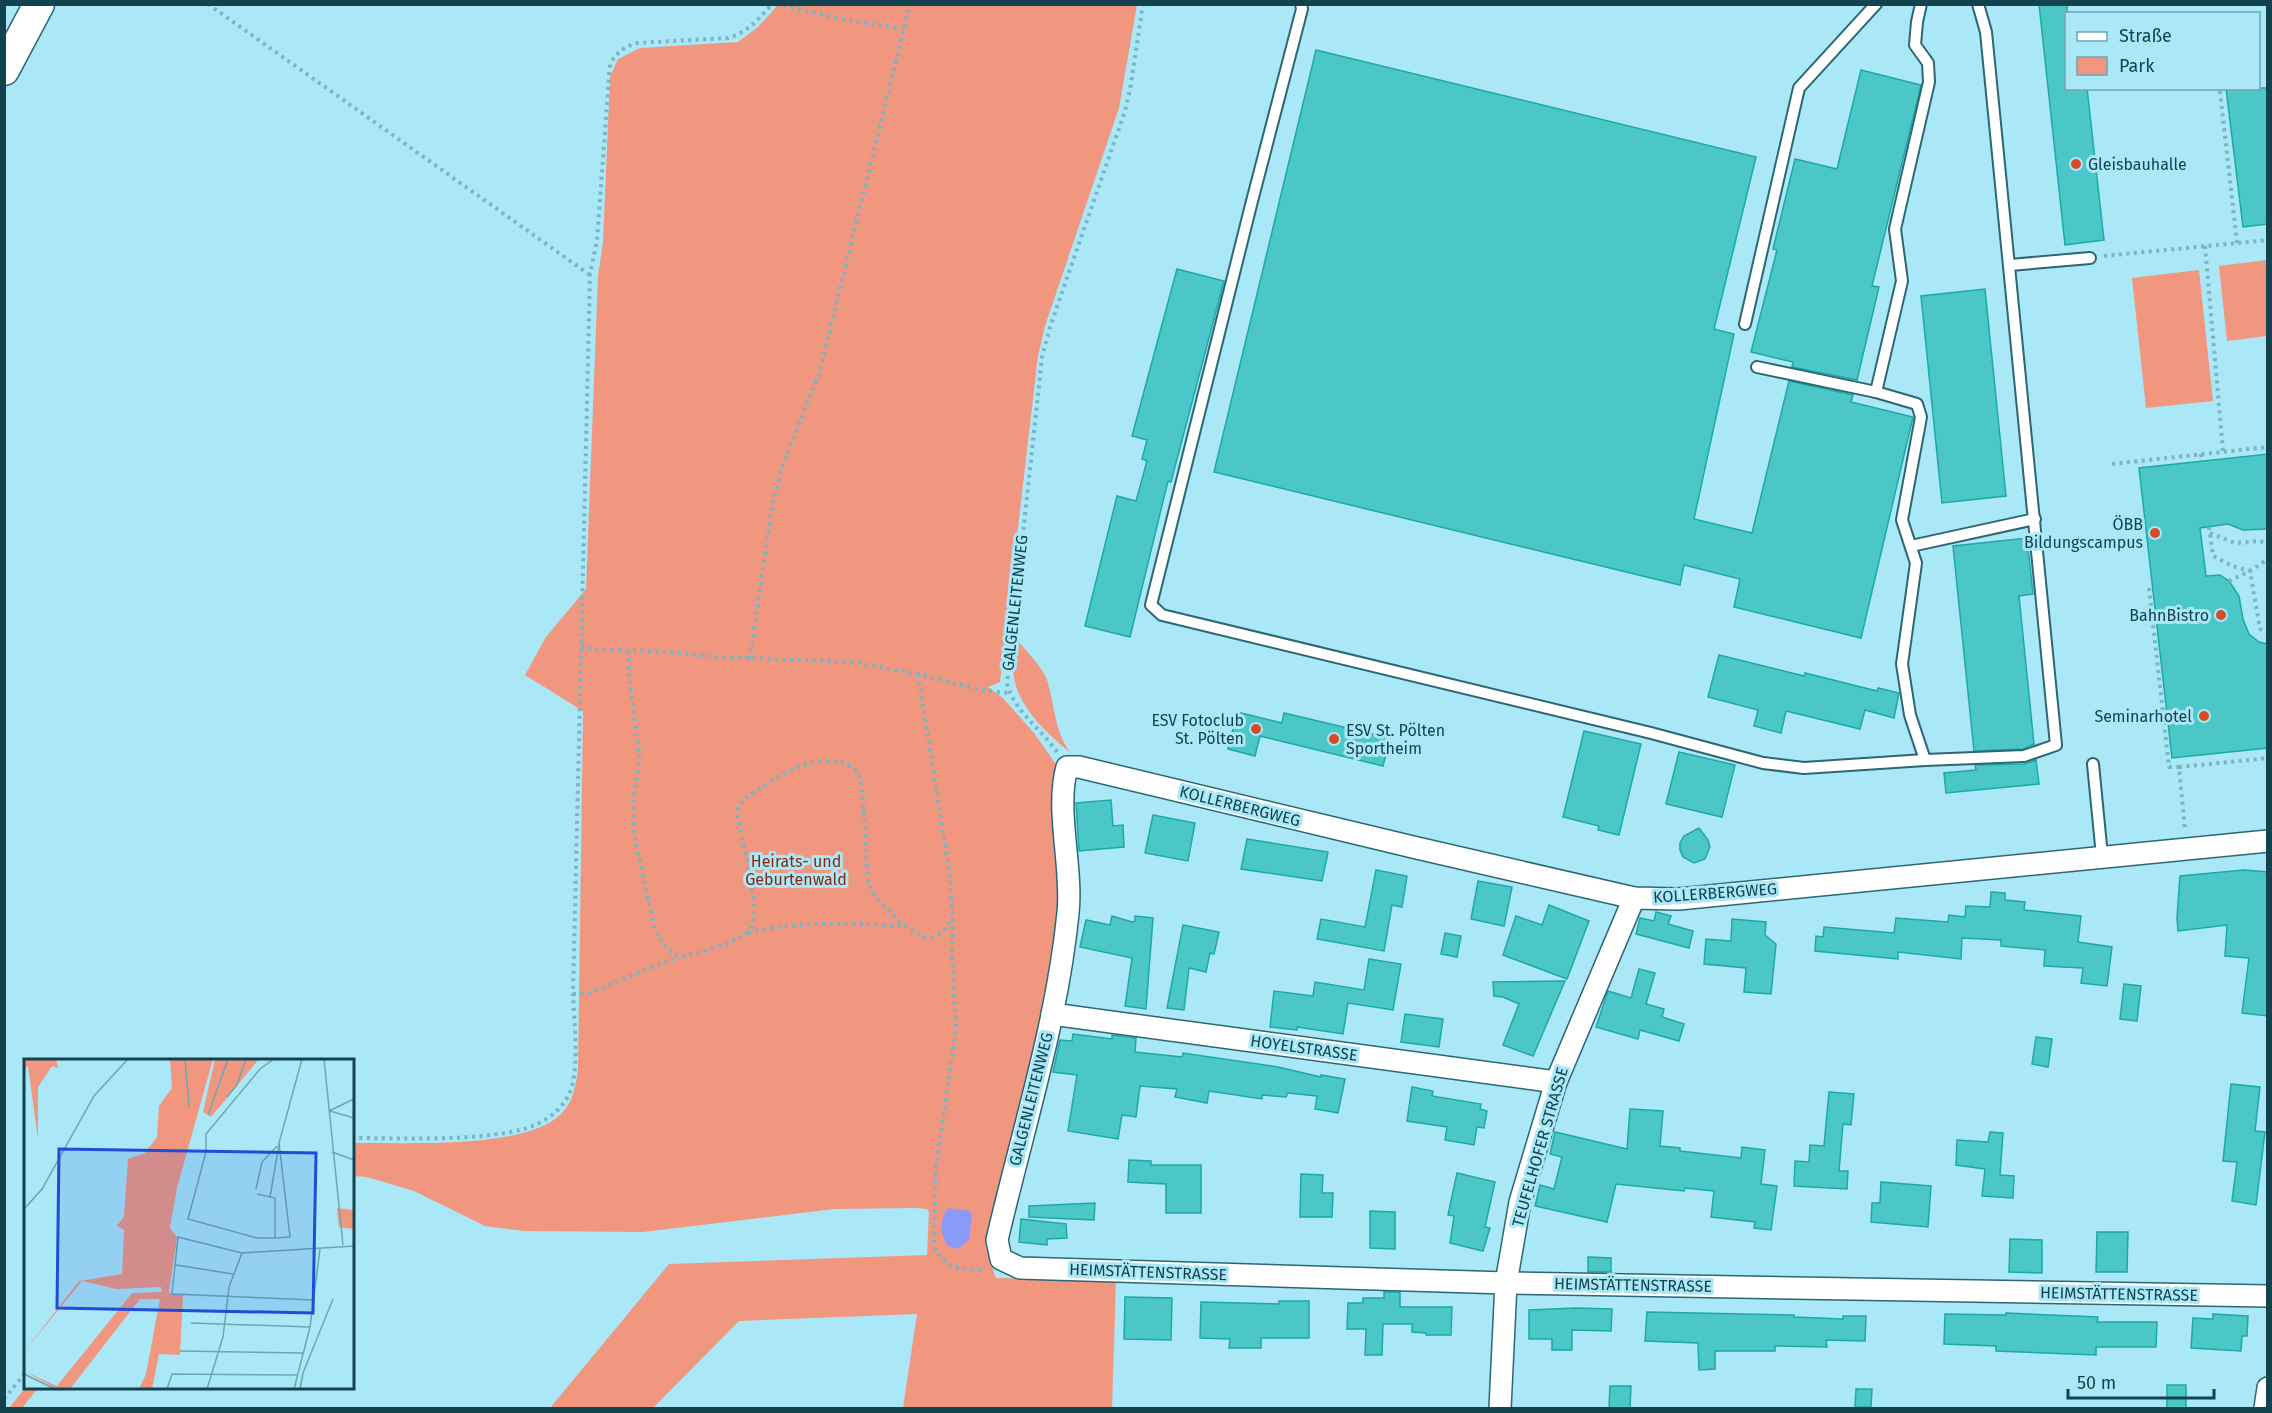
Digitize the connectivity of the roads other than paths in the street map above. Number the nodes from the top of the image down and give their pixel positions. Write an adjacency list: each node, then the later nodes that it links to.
1 (39, 4): 6 (street)
2 (1301, 4): 14 (lane)
3 (1876, 4): 9 (lane)
4 (1922, 4): 11 (lane)
5 (1978, 4): 8 (lane)
6 (4, 70)
7 (2090, 258): 8 (lane)
8 (2010, 266): 12 (lane)
9 (1745, 324)
10 (1757, 367): 11 (lane)
11 (1876, 392): 13 (lane)
12 (2035, 519): 13 (lane); 14 (lane)
13 (1911, 546): 14 (lane)
14 (1925, 760)
15 (2093, 764): 18 (lane)
16 (1068, 767): 19 (street, KOLLERBERGWEG); 20 (street, GALGENLEITENWEG)
17 (2268, 841): 18 (street, KOLLERBERGWEG)
18 (2102, 856): 19 (street, KOLLERBERGWEG)
19 (1634, 898): 21 (street, TEUFELHOFER STRASSE)
20 (1052, 1014): 21 (street, HOYELSTRASSE); 22 (street, GALGENLEITENWEG)
21 (1556, 1082): 23 (street, TEUFELHOFER STRASSE)
22 (1001, 1259): 23 (street, HEIMSTÄTTENSTRASSE)
23 (1506, 1283): 24 (street, HEIMSTÄTTENSTRASSE); 26 (street, TEUFELHOFER STRASSE)
24 (2268, 1296)
25 (2268, 1388): 27 (street)
26 (1500, 1408)
27 (2265, 1408)

